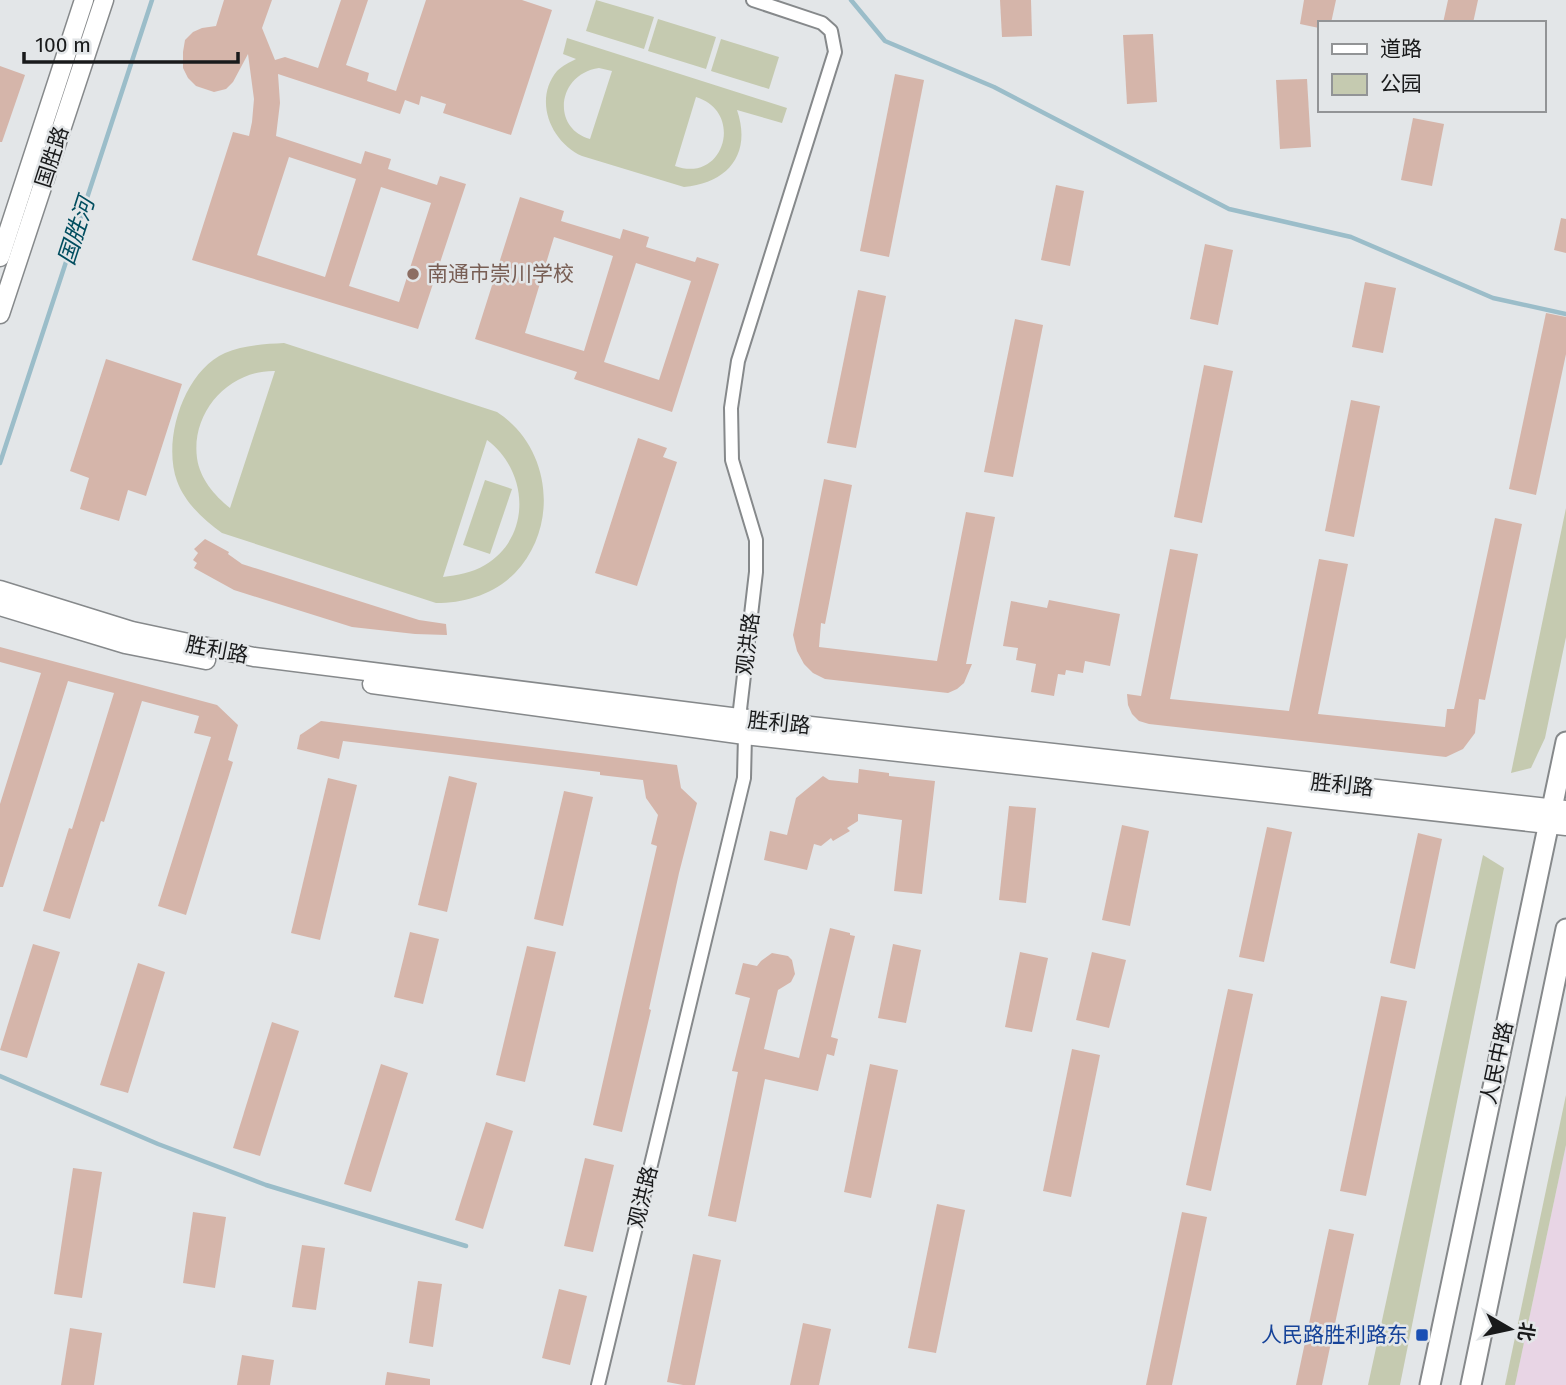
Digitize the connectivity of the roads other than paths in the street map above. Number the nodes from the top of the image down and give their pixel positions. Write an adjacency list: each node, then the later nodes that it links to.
1 (85, 0): 4 (street, 国胜路)
2 (104, 0): 5 (street, 国胜路)
3 (753, 0): 8 (street, 观洪路)
4 (0, 257)
5 (0, 314)
6 (0, 590): 8 (street, 胜利路)
7 (0, 606): 8 (street, 胜利路)
8 (742, 727): 10 (street, 胜利路); 12 (street, 观洪路)
9 (1566, 742): 10 (main road, 人民中路)
10 (1558, 817): 13 (main road, 人民中路)
11 (1566, 929): 14 (main road, 人民中路)
12 (598, 1385)
13 (1430, 1385)
14 (1471, 1385)

